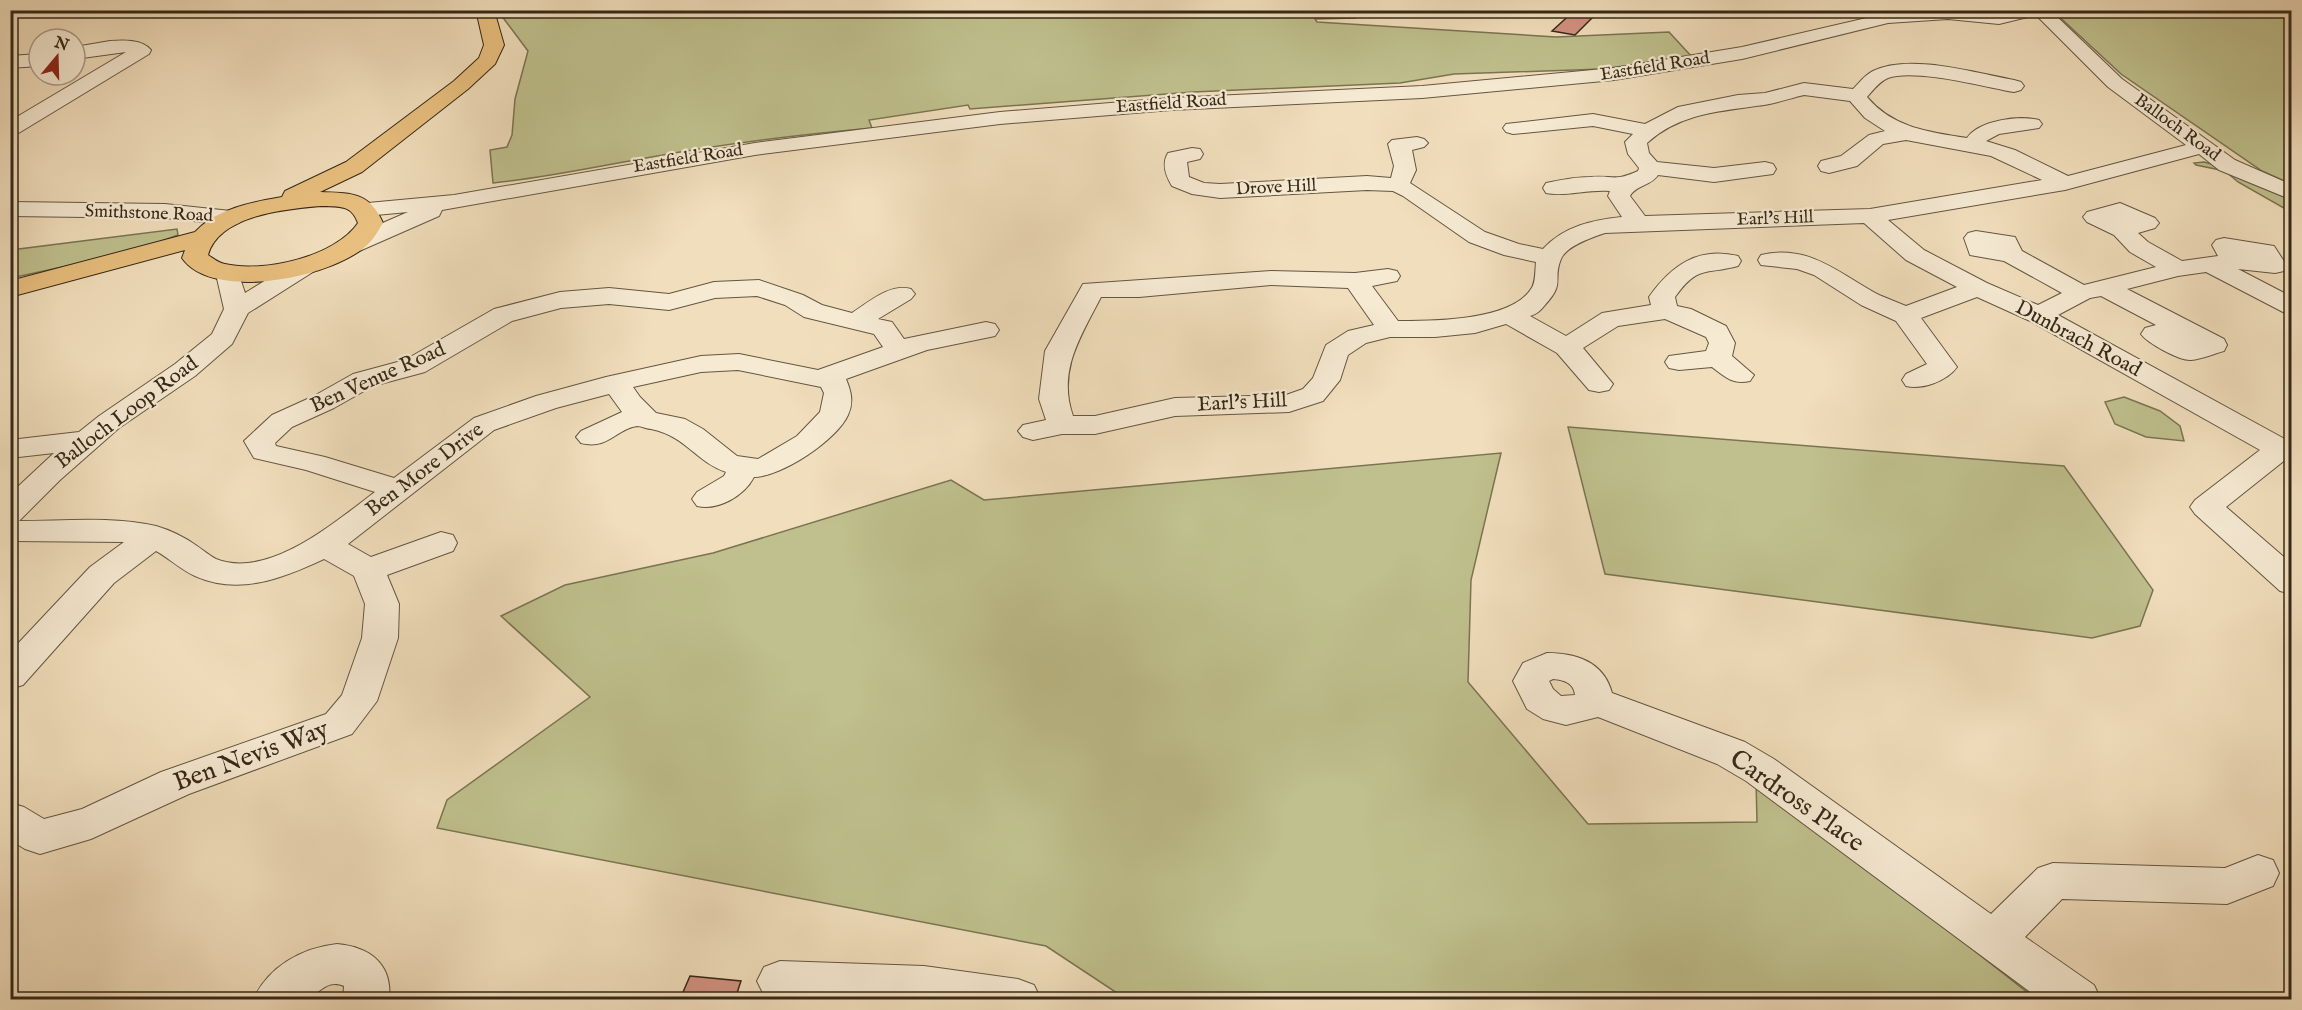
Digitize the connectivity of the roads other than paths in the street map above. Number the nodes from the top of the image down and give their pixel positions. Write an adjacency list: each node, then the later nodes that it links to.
1 (485, 10): 25 (main road)
2 (2033, 10): 6 (street)
3 (2040, 10): 7 (street)
4 (1940, 12): 5 (street, Eastfield Road); 6 (street, Eastfield Road)
5 (1895, 14): 33 (street, Eastfield Road)
6 (2005, 18): 7 (street)
7 (2075, 44): 22 (street, Balloch Road)
8 (87, 51): 11 (street)
9 (27, 61): 10 (street)
10 (10, 62)
11 (87, 83)
12 (81, 87): 17 (street)
13 (2013, 87): 14 (street)
14 (1857, 96): 18 (street); 19 (street)
15 (1513, 128): 18 (street)
16 (2023, 129): 21 (street)
17 (10, 130)
18 (1648, 131): 26 (street)
19 (1908, 134): 21 (street); 24 (street)
20 (1398, 144): 29 (street)
21 (1973, 144): 28 (street)
22 (2203, 147): 28 (street, Earl's Hill); 32 (street, Balloch Road)
23 (1175, 156): 29 (street, Drove Hill)
24 (1836, 160)
25 (354, 166): 34 (main road); 36 (main road)
26 (1650, 168): 27 (street); 30 (street)
27 (1755, 173)
28 (2065, 183): 37 (street, Earl's Hill)
29 (1397, 185): 44 (street, Drove Hill)
30 (1624, 186): 31 (street); 39 (street)
31 (1554, 188)
32 (2292, 193)
33 (454, 202): 34 (street, Eastfield Road); 42 (street, Eastfield Road)
34 (358, 205): 36 (main road); 42 (main road)
35 (10, 208): 38 (street, Smithstone Road)
36 (255, 210): 38 (main road)
37 (1870, 216): 39 (street, Earl's Hill); 54 (street, Dunbrach Road)
38 (231, 218): 41 (main road)
39 (1638, 223): 44 (street, Earl's Hill)
40 (2122, 230): 49 (street)
41 (201, 238): 48 (main road); 50 (main road)
42 (348, 247): 47 (main road)
43 (2011, 255): 56 (street)
44 (1549, 257): 62 (street, Earl's Hill)
45 (1729, 261): 61 (street)
46 (1770, 261): 63 (street)
47 (307, 265): 51 (main road); 60 (street)
48 (201, 266): 50 (main road); 51 (main road)
49 (2178, 269): 56 (street); 59 (street)
50 (90, 270): 55 (main road)
51 (228, 274): 60 (street)
52 (1388, 276): 53 (street)
53 (1355, 281): 68 (street); 80 (street)
54 (1978, 288): 63 (street); 64 (street, Dunbrach Road)
55 (10, 289)
56 (2093, 290): 64 (street); 67 (street)
57 (902, 294): 65 (street)
58 (648, 300): 65 (street, Ben Venue Road); 66 (street); 87 (street, Ben Venue Road)
59 (2291, 306)
60 (237, 309): 83 (street, Balloch Loop Road)
61 (1665, 311): 71 (street); 72 (street)
62 (1509, 315): 68 (street, Earl's Hill); 71 (street)
63 (1905, 315): 76 (street)
64 (2039, 315): 85 (street, Dunbrach Road)
65 (854, 322): 70 (street, Ben Venue Road)
66 (680, 323)
67 (2178, 327)
68 (1390, 329): 80 (street, Earl's Hill)
69 (986, 330): 70 (street, Ben More Drive)
70 (910, 347): 74 (street, Ben More Drive)
71 (1567, 347): 78 (street)
72 (1718, 358): 73 (street); 75 (street)
73 (1679, 362)
74 (830, 375): 77 (street, Ben More Drive); 86 (street)
75 (1740, 375)
76 (1916, 380)
77 (616, 383): 79 (street); 87 (street, Ben More Drive)
78 (1599, 384)
79 (640, 414): 82 (street); 86 (street)
80 (1062, 425): 81 (street, Earl's Hill)
81 (1033, 431)
82 (591, 436)
83 (88, 440): 84 (street); 89 (street, Balloch Loop Road)
84 (10, 449)
85 (2286, 451): 95 (street)
86 (744, 468): 88 (street)
87 (398, 489): 93 (street, Ben More Drive)
88 (708, 499)
89 (10, 513)
90 (10, 531): 91 (street, Ben More Drive)
91 (154, 536): 93 (street, Ben More Drive); 96 (street)
92 (441, 543): 94 (street)
93 (325, 544): 94 (street)
94 (368, 570): 98 (street, Ben Nevis Way)
95 (2292, 583)
96 (10, 676)
97 (1594, 700): 100 (street, Cardross Place)
98 (10, 819)
99 (2258, 873): 100 (street)
100 (1993, 940): 105 (street, Cardross Place)
101 (797, 987): 104 (street)
102 (276, 999): 103 (street)
103 (366, 999)
104 (1018, 999)
105 (2078, 999)

